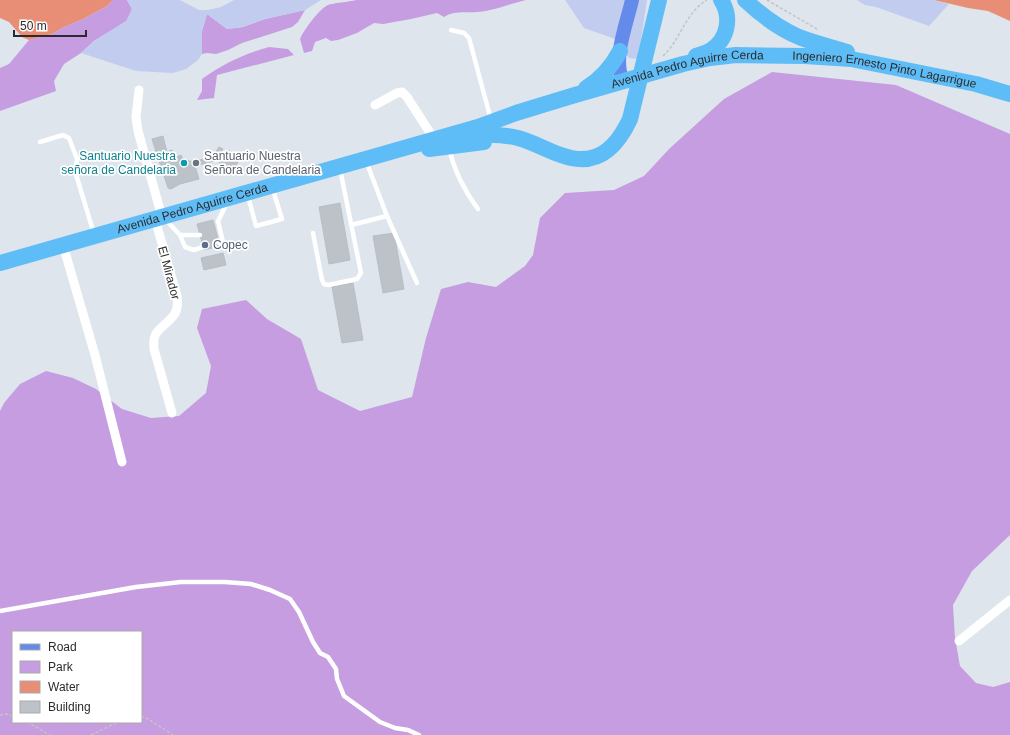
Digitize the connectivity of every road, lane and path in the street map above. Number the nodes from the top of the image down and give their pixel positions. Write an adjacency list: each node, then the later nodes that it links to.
1 (632, 0): 7 (main road)
2 (665, 0): 5 (highway)
3 (717, 1): 9 (path); 11 (highway)
4 (748, 3): 10 (highway)
5 (657, 7): 13 (highway)
6 (451, 30): 17 (lane)
7 (620, 51): 13 (main road); 15 (highway)
8 (758, 56): 10 (highway, Ingeniero Ernesto Pinto Lagarrigue); 11 (highway, Avenida Pedro Aguirre Cerda); 13 (highway, Avenida Pedro Aguirre Cerda)
9 (661, 58)
10 (874, 63): 14 (highway, Ingeniero Ernesto Pinto Lagarrigue)
11 (683, 64): 13 (highway, Avenida Pedro Aguirre Cerda)
12 (139, 90): 30 (street, El Mirador)
13 (629, 90): 15 (highway, Avenida Pedro Aguirre Cerda); 17 (highway, Avenida Pedro Aguirre Cerda); 22 (highway)
14 (1010, 94)
15 (575, 95): 17 (highway, Avenida Pedro Aguirre Cerda)
16 (375, 105): 18 (street)
17 (485, 124): 18 (highway, Avenida Pedro Aguirre Cerda)
18 (434, 139): 21 (highway, Avenida Pedro Aguirre Cerda); 22 (highway)
19 (40, 142): 35 (lane)
20 (449, 147): 21 (highway); 22 (highway); 28 (lane)
21 (390, 152): 23 (highway, Avenida Pedro Aguirre Cerda)
22 (554, 152)
23 (365, 159): 24 (highway, Avenida Pedro Aguirre Cerda); 29 (lane)
24 (339, 166): 25 (highway, Avenida Pedro Aguirre Cerda); 31 (lane)
25 (272, 185): 26 (highway, Avenida Pedro Aguirre Cerda); 26 (lane)
26 (247, 192): 27 (highway, Avenida Pedro Aguirre Cerda)
27 (230, 197): 30 (highway, Avenida Pedro Aguirre Cerda); 36 (lane)
28 (478, 209)
29 (387, 216): 31 (lane); 40 (lane)
30 (158, 218): 33 (lane); 35 (highway, Avenida Pedro Aguirre Cerda); 41 (street, El Mirador)
31 (351, 225): 32 (lane)
32 (313, 233)
33 (180, 235): 34 (lane); 38 (lane)
34 (200, 235)
35 (95, 236): 37 (highway, Avenida Pedro Aguirre Cerda)
36 (219, 243)
37 (63, 245): 39 (highway, Avenida Pedro Aguirre Cerda); 42 (street)
38 (203, 247)
39 (0, 264)
40 (417, 283)
41 (172, 413)
42 (122, 462)
43 (1010, 600): 45 (street)
44 (0, 611): 54 (lane)
45 (959, 641)
46 (0, 715): 47 (path)
47 (12, 716)
48 (142, 717): 53 (path)
49 (29, 723): 51 (path)
50 (116, 723): 52 (path)
51 (50, 735)
52 (91, 735)
53 (173, 735)
54 (419, 735)

